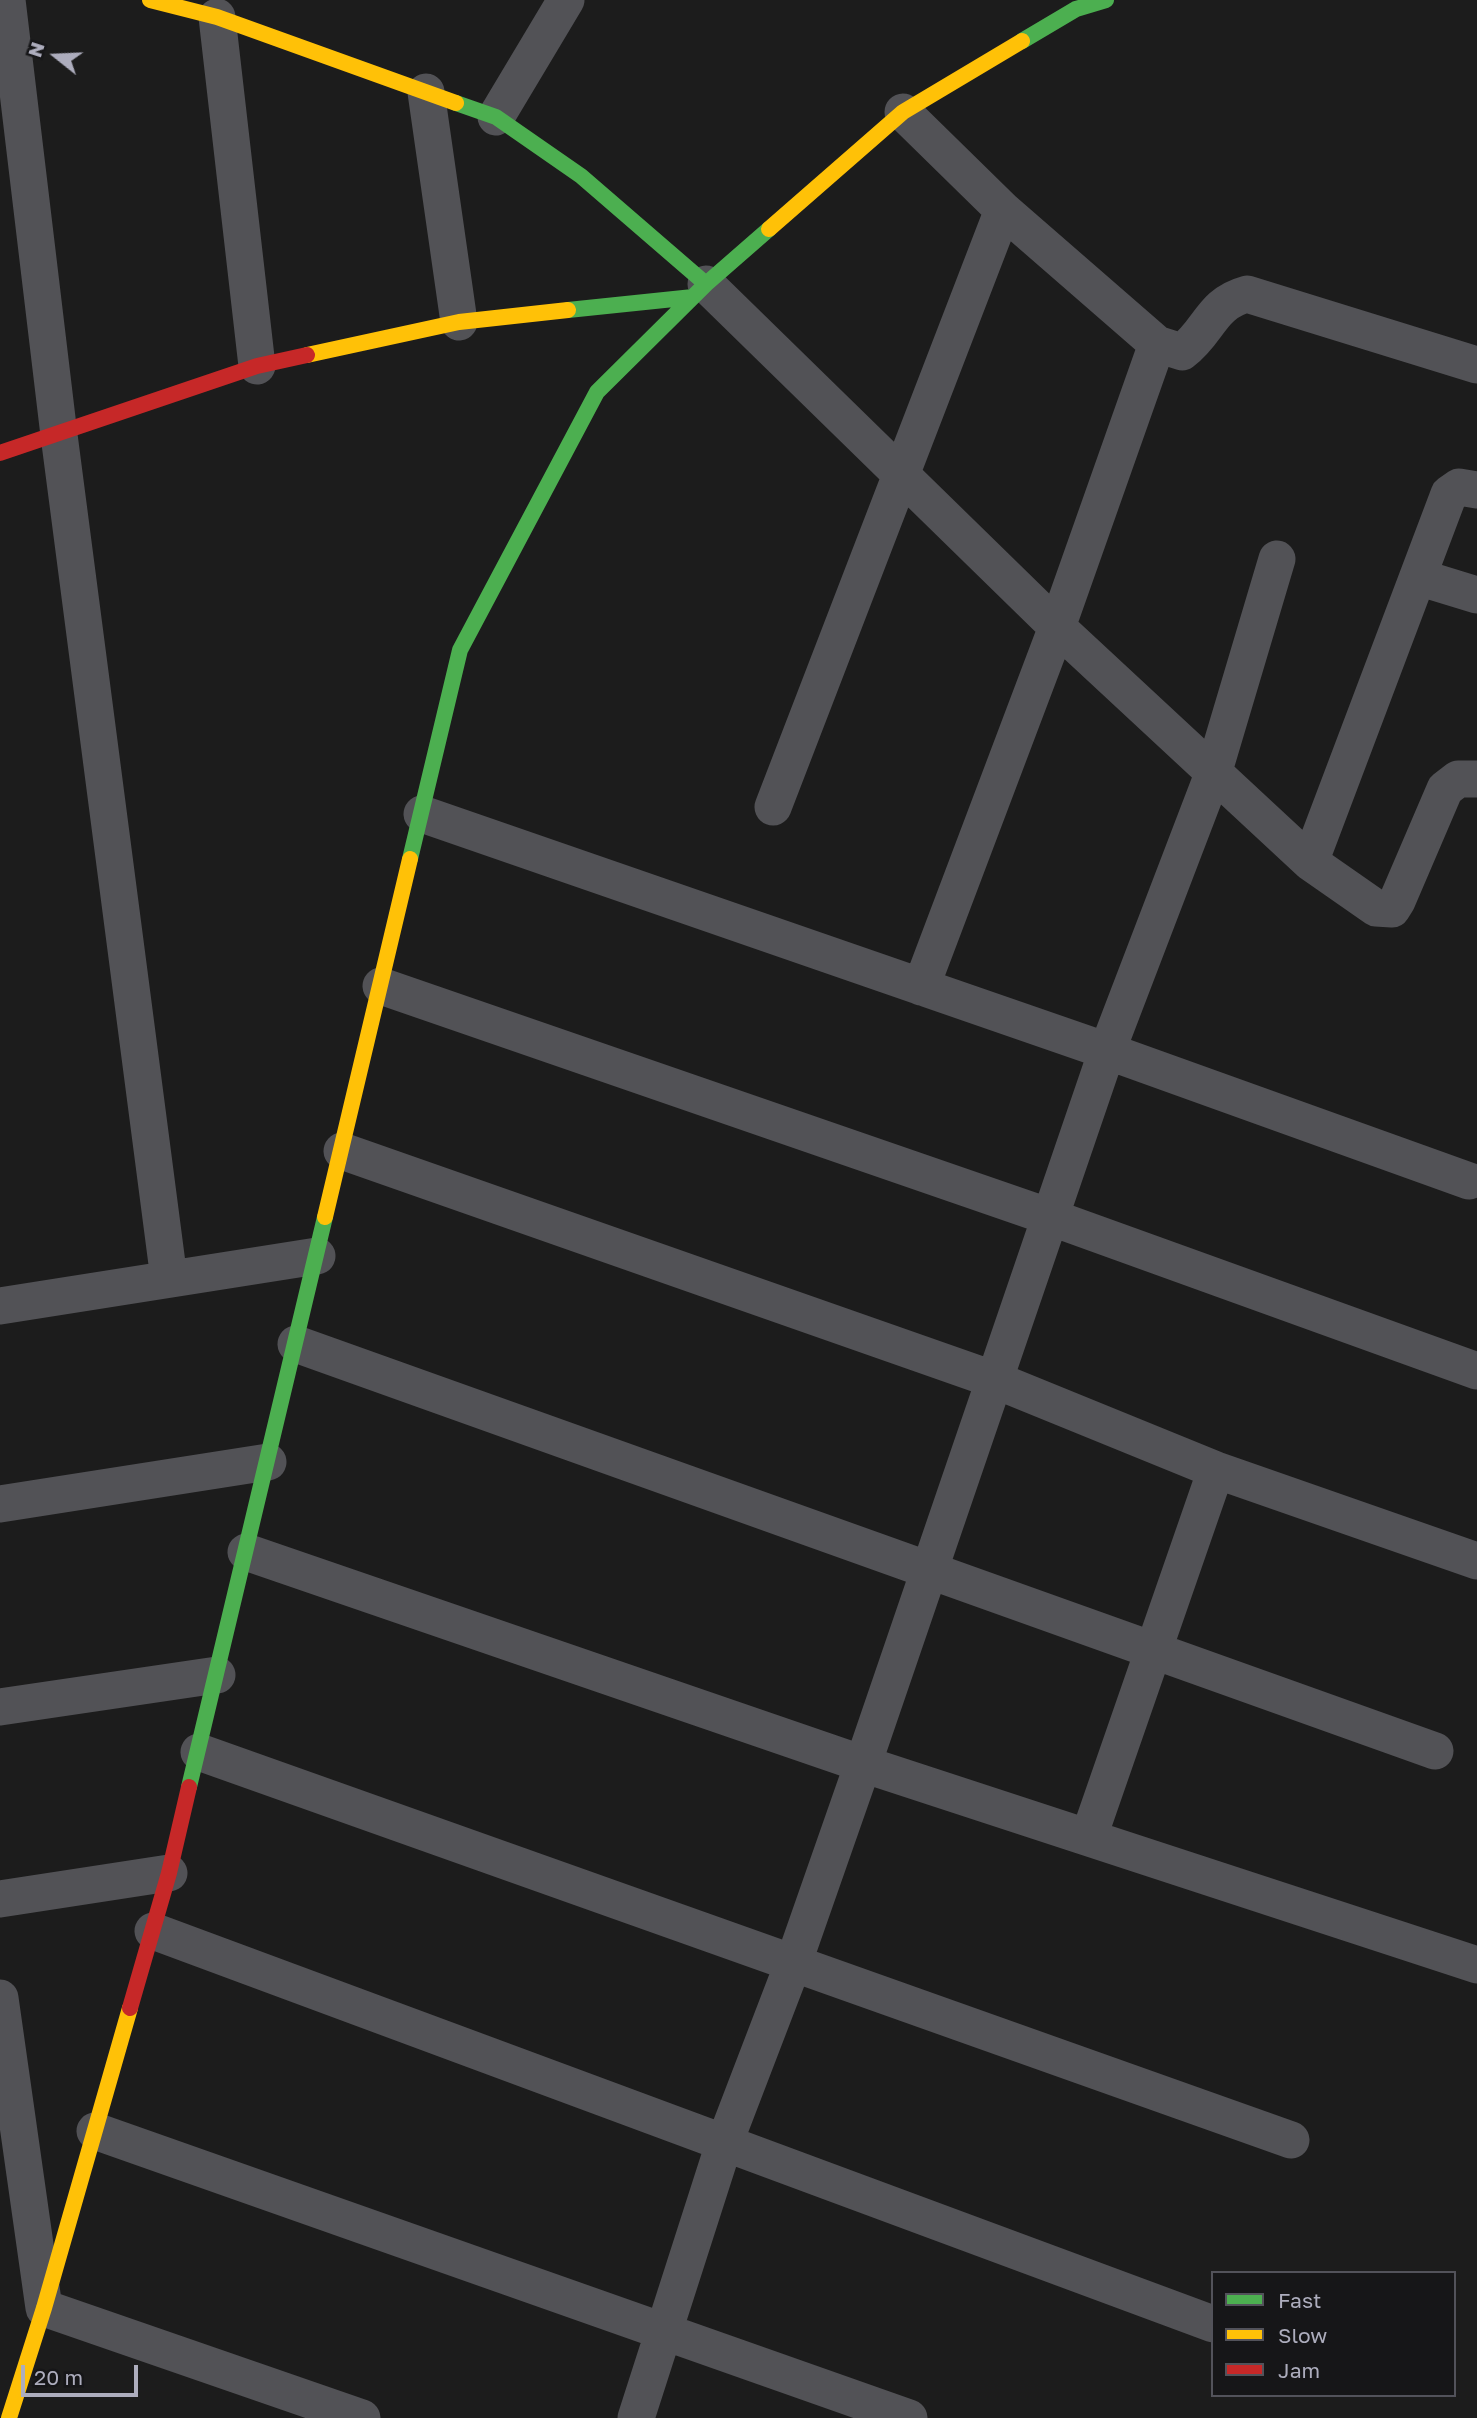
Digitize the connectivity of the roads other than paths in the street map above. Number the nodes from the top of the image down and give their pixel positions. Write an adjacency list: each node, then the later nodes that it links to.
1 (7, 0): 15 (street)
2 (150, 0): 5 (street)
3 (566, 0): 8 (street)
4 (1081, 3): 7 (street)
5 (217, 17): 6 (street); 14 (street)
6 (426, 92): 8 (street); 11 (street)
7 (903, 112): 9 (street); 10 (street)
8 (496, 117): 10 (street)
9 (1003, 209): 12 (street); 17 (street)
10 (699, 291): 11 (street); 17 (street); 26 (street)
11 (459, 323): 14 (street)
12 (1157, 344): 13 (street); 22 (street)
13 (1477, 365)
14 (257, 366): 15 (street)
15 (59, 435): 16 (street); 35 (street)
16 (0, 453)
17 (901, 472): 22 (street); 25 (street)
18 (1477, 490): 20 (street)
19 (1277, 559): 23 (street)
20 (1418, 577): 21 (street); 27 (street)
21 (1477, 595)
22 (1057, 626): 23 (street); 29 (street)
23 (1213, 774): 27 (street); 30 (street)
24 (1477, 779): 27 (street)
25 (773, 807)
26 (422, 814): 28 (street); 29 (street)
27 (1310, 862)
28 (381, 986): 31 (street); 33 (street)
29 (921, 986): 30 (street)
30 (1107, 1051): 32 (street); 33 (street)
31 (342, 1151): 34 (street); 39 (street)
32 (1469, 1181)
33 (1050, 1217): 38 (street); 39 (street)
34 (317, 1256): 35 (street); 37 (street)
35 (169, 1279): 36 (street)
36 (0, 1306)
37 (296, 1344): 40 (street); 45 (street)
38 (1477, 1371)
39 (995, 1380): 41 (street); 45 (street)
40 (268, 1462): 42 (street); 43 (street)
41 (1216, 1470): 44 (street); 46 (street)
42 (0, 1504)
43 (246, 1552): 47 (street); 51 (street)
44 (1477, 1560)
45 (929, 1572): 46 (street); 51 (street)
46 (1152, 1651): 49 (street); 52 (street)
47 (217, 1675): 48 (street); 50 (street)
48 (0, 1707)
49 (1435, 1751)
50 (199, 1752): 53 (street); 56 (street)
51 (863, 1764): 52 (street); 56 (street)
52 (1089, 1836): 57 (street)
53 (169, 1873): 54 (street); 55 (street)
54 (0, 1899)
55 (153, 1931): 59 (street); 61 (street)
56 (793, 1965): 60 (street); 61 (street)
57 (1477, 1965)
58 (0, 1998): 62 (street)
59 (95, 2131): 62 (street); 64 (street)
60 (1292, 2140)
61 (724, 2144): 63 (street); 64 (street)
62 (44, 2308): 65 (street); 66 (street)
63 (1211, 2322)
64 (664, 2330): 67 (street); 68 (street)
65 (9, 2418)
66 (362, 2418)
67 (636, 2418)
68 (909, 2418)

